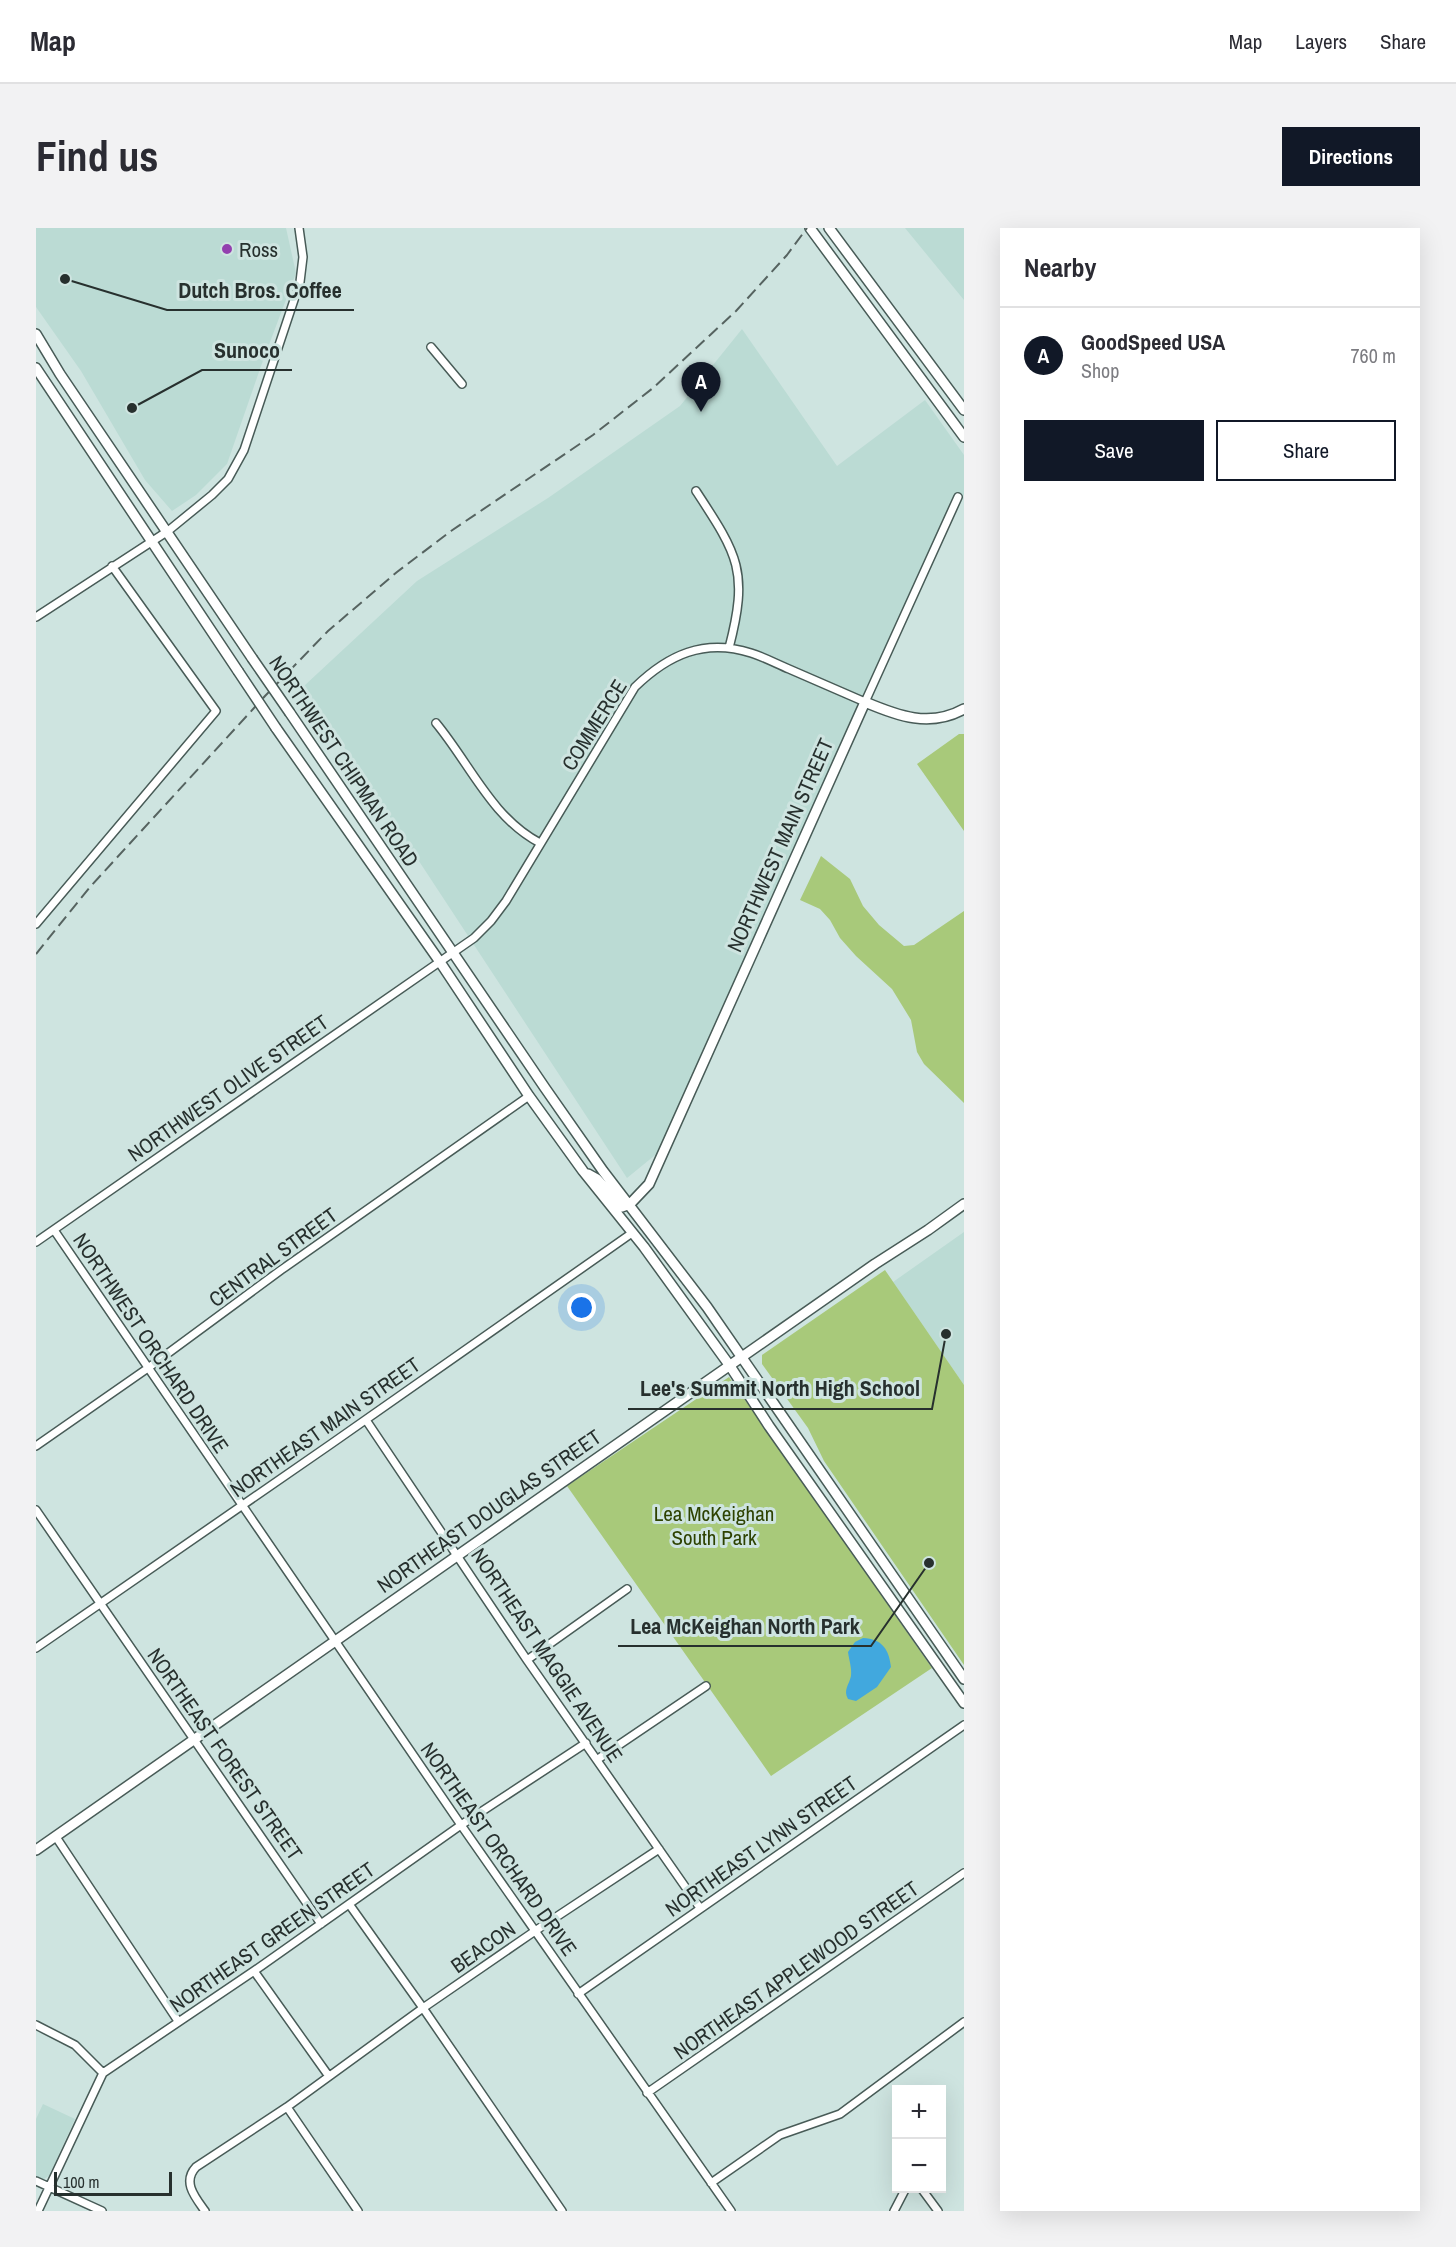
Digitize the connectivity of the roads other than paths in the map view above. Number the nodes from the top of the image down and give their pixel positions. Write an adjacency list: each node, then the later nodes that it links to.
1 (299, 228): 12 (street)
2 (810, 228): 9 (main road)
3 (831, 232): 8 (main road)
4 (36, 334): 12 (main road, NORTHWEST CHIPMAN ROAD)
5 (431, 347): 7 (street)
6 (36, 368): 13 (main road, NORTHWEST CHIPMAN ROAD)
7 (462, 384)
8 (964, 410)
9 (964, 437)
10 (696, 491): 16 (street)
11 (958, 497): 17 (street, NORTHWEST MAIN STREET)
12 (168, 531): 13 (street); 22 (main road, NORTHWEST CHIPMAN ROAD, bridge)
13 (152, 540): 14 (street); 23 (main road, NORTHWEST CHIPMAN ROAD, bridge)
14 (112, 566): 15 (street); 21 (street)
15 (36, 617)
16 (729, 648): 17 (street, COMMERCE); 20 (street, COMMERCE)
17 (865, 702): 18 (main road); 26 (main road, NORTHWEST MAIN STREET)
18 (964, 709)
19 (436, 723): 20 (street)
20 (540, 843): 22 (street, COMMERCE)
21 (36, 924)
22 (453, 953): 23 (street, NORTHWEST OLIVE STREET); 26 (main road, NORTHWEST CHIPMAN ROAD)
23 (440, 962): 24 (main road, NORTHWEST CHIPMAN ROAD); 28 (street, NORTHWEST OLIVE STREET)
24 (530, 1096): 25 (main road, NORTHWEST CHIPMAN ROAD); 33 (street, CENTRAL STREET)
25 (583, 1171): 26 (main road); 29 (main road, NORTHWEST CHIPMAN ROAD)
26 (630, 1203): 31 (main road, NORTHWEST CHIPMAN ROAD)
27 (964, 1204): 31 (main road, NORTHEAST DOUGLAS STREET)
28 (54, 1230): 30 (street, NORTHWEST OLIVE STREET); 33 (street, NORTHWEST ORCHARD DRIVE)
29 (632, 1233): 32 (main road, NORTHWEST CHIPMAN ROAD); 34 (street, NORTHEAST MAIN STREET)
30 (36, 1242)
31 (743, 1358): 32 (main road, NORTHEAST DOUGLAS STREET); 44 (main road, NORTHWEST CHIPMAN ROAD)
32 (730, 1366): 38 (main road, NORTHEAST DOUGLAS STREET); 46 (main road, NORTHWEST CHIPMAN ROAD)
33 (148, 1368): 35 (street, CENTRAL STREET); 36 (street, NORTHWEST ORCHARD DRIVE)
34 (366, 1420): 36 (street, NORTHEAST MAIN STREET); 38 (street, NORTHEAST MAGGIE AVENUE)
35 (36, 1446)
36 (242, 1505): 40 (street, NORTHEAST MAIN STREET); 41 (street, NORTHEAST ORCHARD DRIVE)
37 (36, 1510): 40 (street, NORTHEAST FOREST STREET)
38 (458, 1554): 41 (main road, NORTHEAST DOUGLAS STREET); 43 (street, NORTHEAST MAGGIE AVENUE)
39 (627, 1589): 43 (street)
40 (100, 1604): 42 (street, NORTHEAST MAIN STREET); 48 (street, NORTHEAST FOREST STREET)
41 (336, 1639): 48 (main road, NORTHEAST DOUGLAS STREET); 51 (street, NORTHEAST ORCHARD DRIVE)
42 (36, 1648)
43 (528, 1660): 49 (street, NORTHEAST MAGGIE AVENUE)
44 (964, 1679)
45 (706, 1686): 50 (street)
46 (964, 1703)
47 (964, 1725): 57 (street, NORTHEAST LYNN STREET)
48 (195, 1740): 52 (main road, NORTHEAST DOUGLAS STREET); 58 (street, NORTHEAST FOREST STREET)
49 (586, 1743): 50 (street, NORTHEAST MAGGIE AVENUE); 51 (street, NORTHEAST GREEN STREET)
50 (598, 1759): 53 (street, NORTHEAST MAGGIE AVENUE)
51 (461, 1825): 56 (street, NORTHEAST GREEN STREET); 59 (street, NORTHEAST ORCHARD DRIVE)
52 (56, 1837): 54 (main road, NORTHEAST DOUGLAS STREET); 63 (street)
53 (659, 1849): 57 (street, NORTHEAST MAGGIE AVENUE); 59 (street, BEACON)
54 (36, 1850)
55 (964, 1873): 68 (street, NORTHEAST APPLEWOOD STREET)
56 (349, 1904): 58 (street, NORTHEAST GREEN STREET); 62 (street)
57 (700, 1908): 61 (street, NORTHEAST LYNN STREET)
58 (321, 1924): 60 (street, NORTHEAST GREEN STREET)
59 (536, 1931): 61 (street, NORTHEAST ORCHARD DRIVE); 62 (street, BEACON)
60 (254, 1971): 63 (street, NORTHEAST GREEN STREET); 67 (street)
61 (578, 1994): 68 (street, NORTHEAST ORCHARD DRIVE)
62 (423, 2008): 67 (street, BEACON); 79 (street)
63 (178, 2021): 66 (street, NORTHEAST GREEN STREET)
64 (964, 2022): 71 (street)
65 (36, 2025): 66 (street)
66 (103, 2073): 72 (street, NORTHEAST GREEN STREET)
67 (328, 2076): 69 (street, BEACON)
68 (647, 2093): 71 (street, NORTHEAST ORCHARD DRIVE)
69 (287, 2107): 77 (street, BEACON); 78 (street)
70 (36, 2181): 72 (street)
71 (711, 2183): 80 (street, NORTHEAST ORCHARD DRIVE)
72 (49, 2186): 75 (street, NORTHEAST GREEN STREET); 76 (street)
73 (903, 2193): 81 (street)
74 (925, 2193): 82 (street)
75 (38, 2211)
76 (102, 2211)
77 (205, 2211)
78 (358, 2211)
79 (562, 2211)
80 (730, 2211)
81 (894, 2211)
82 (938, 2211)

